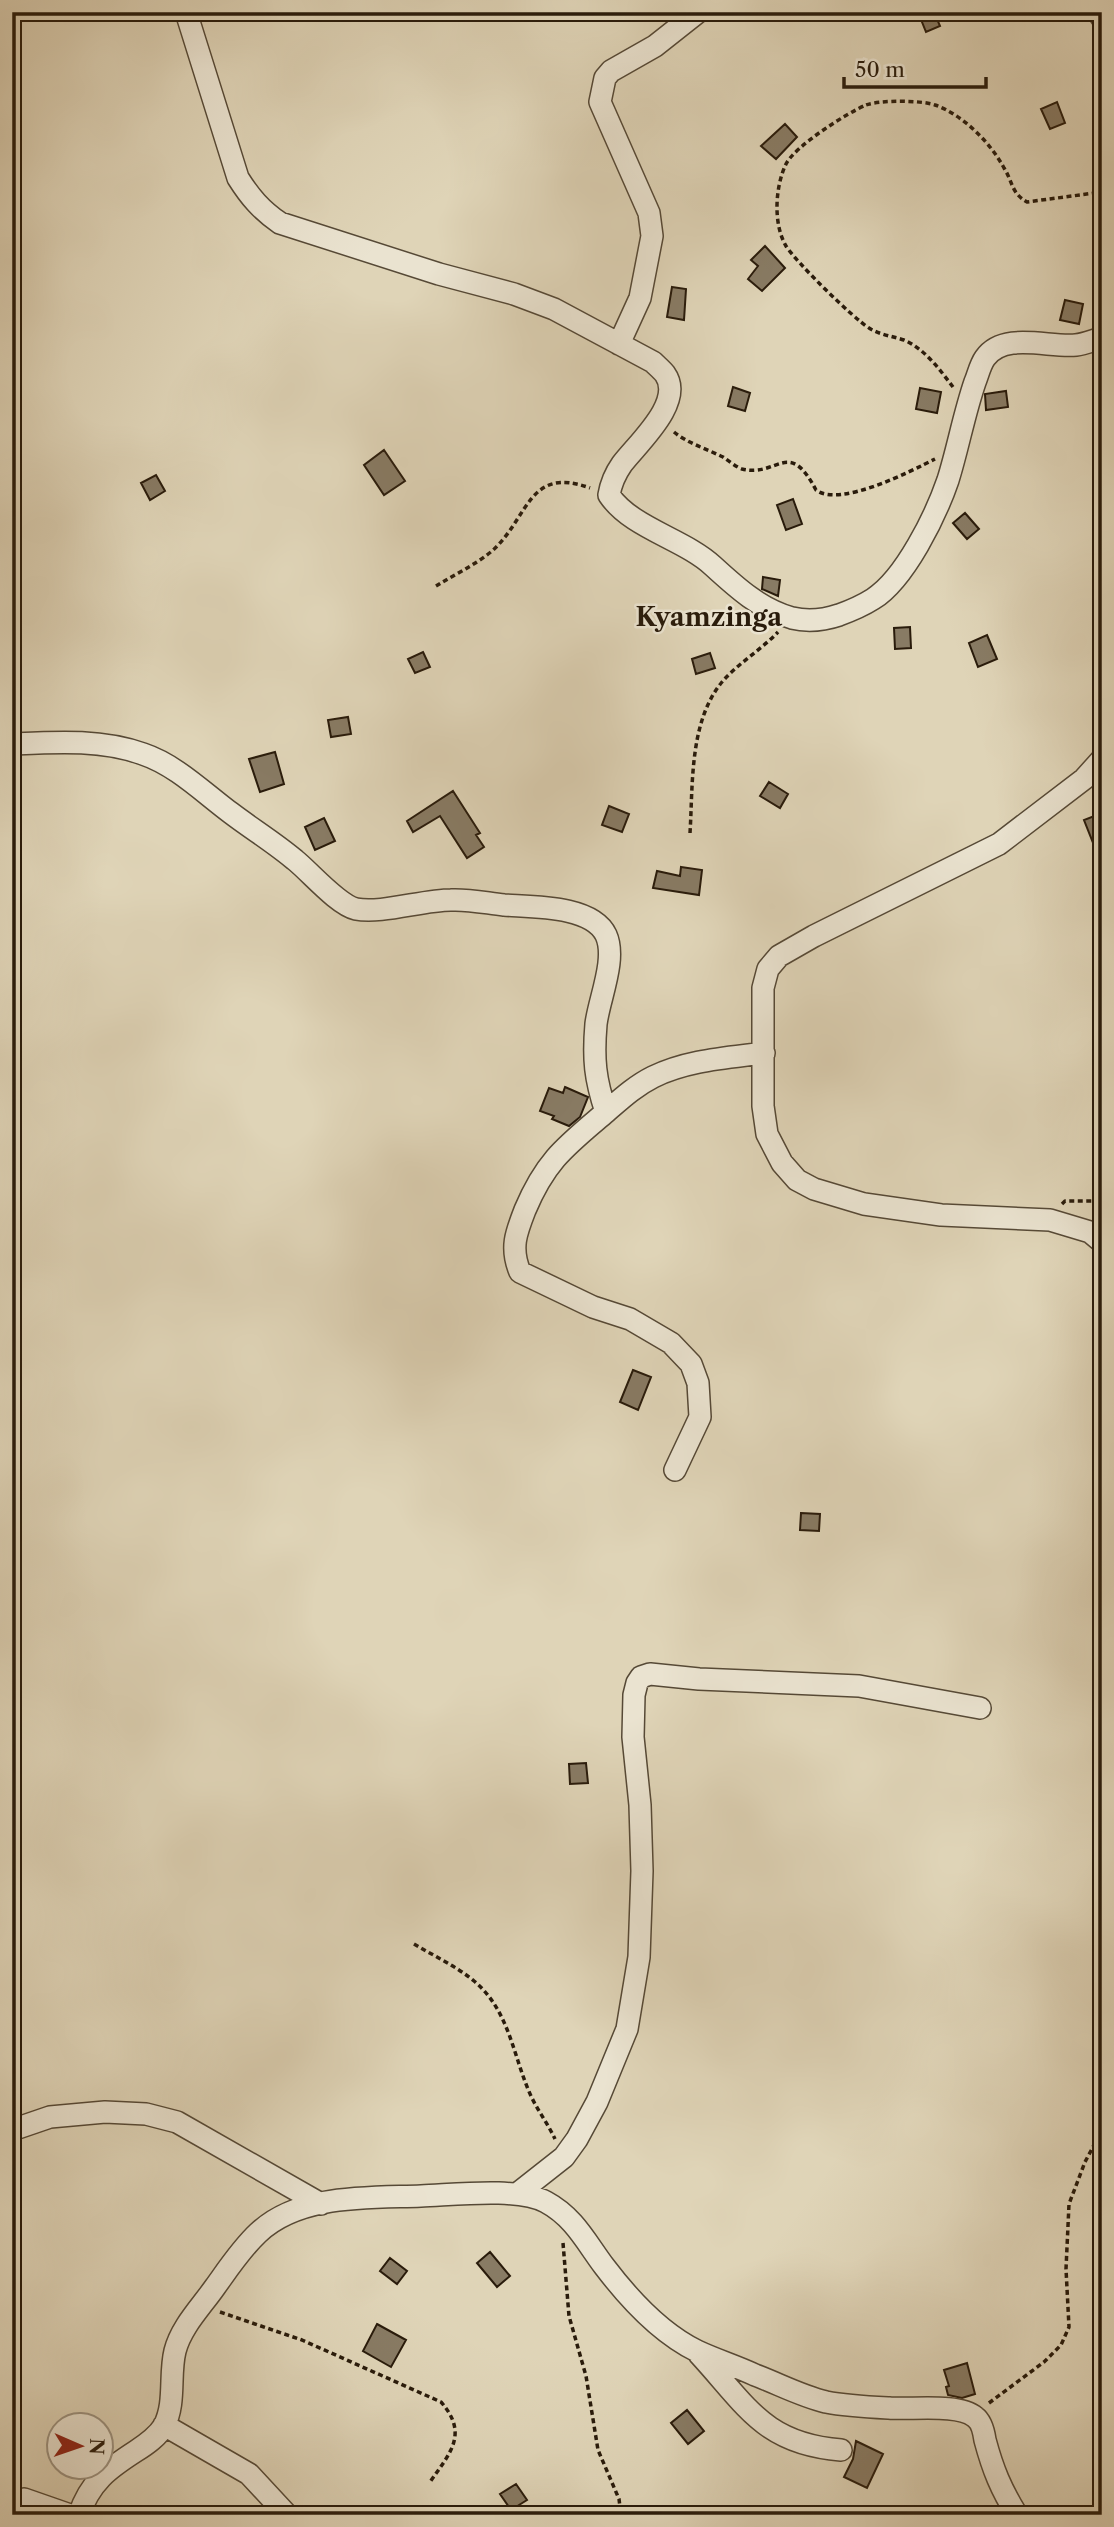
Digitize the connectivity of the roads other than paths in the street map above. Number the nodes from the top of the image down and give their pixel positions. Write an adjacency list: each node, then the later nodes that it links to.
1 (186, 12): 6 (street)
2 (698, 12): 6 (street)
3 (1098, 12): 4 (street)
4 (1102, 18)
5 (1102, 338): 6 (street)
6 (619, 344)
7 (12, 744): 10 (street)
8 (1102, 759): 9 (street)
9 (764, 1054): 10 (street); 11 (street)
10 (606, 1112): 12 (street)
11 (1102, 1242)
12 (675, 1470)
13 (980, 1708): 15 (street)
14 (12, 2130): 16 (street)
15 (517, 2194): 16 (street); 17 (street)
16 (321, 2204): 18 (street)
17 (695, 2350): 19 (street); 24 (street)
18 (164, 2425): 22 (street); 23 (street)
19 (841, 2450)
20 (12, 2503): 21 (street)
21 (70, 2515)
22 (79, 2515)
23 (287, 2515)
24 (1017, 2515)

